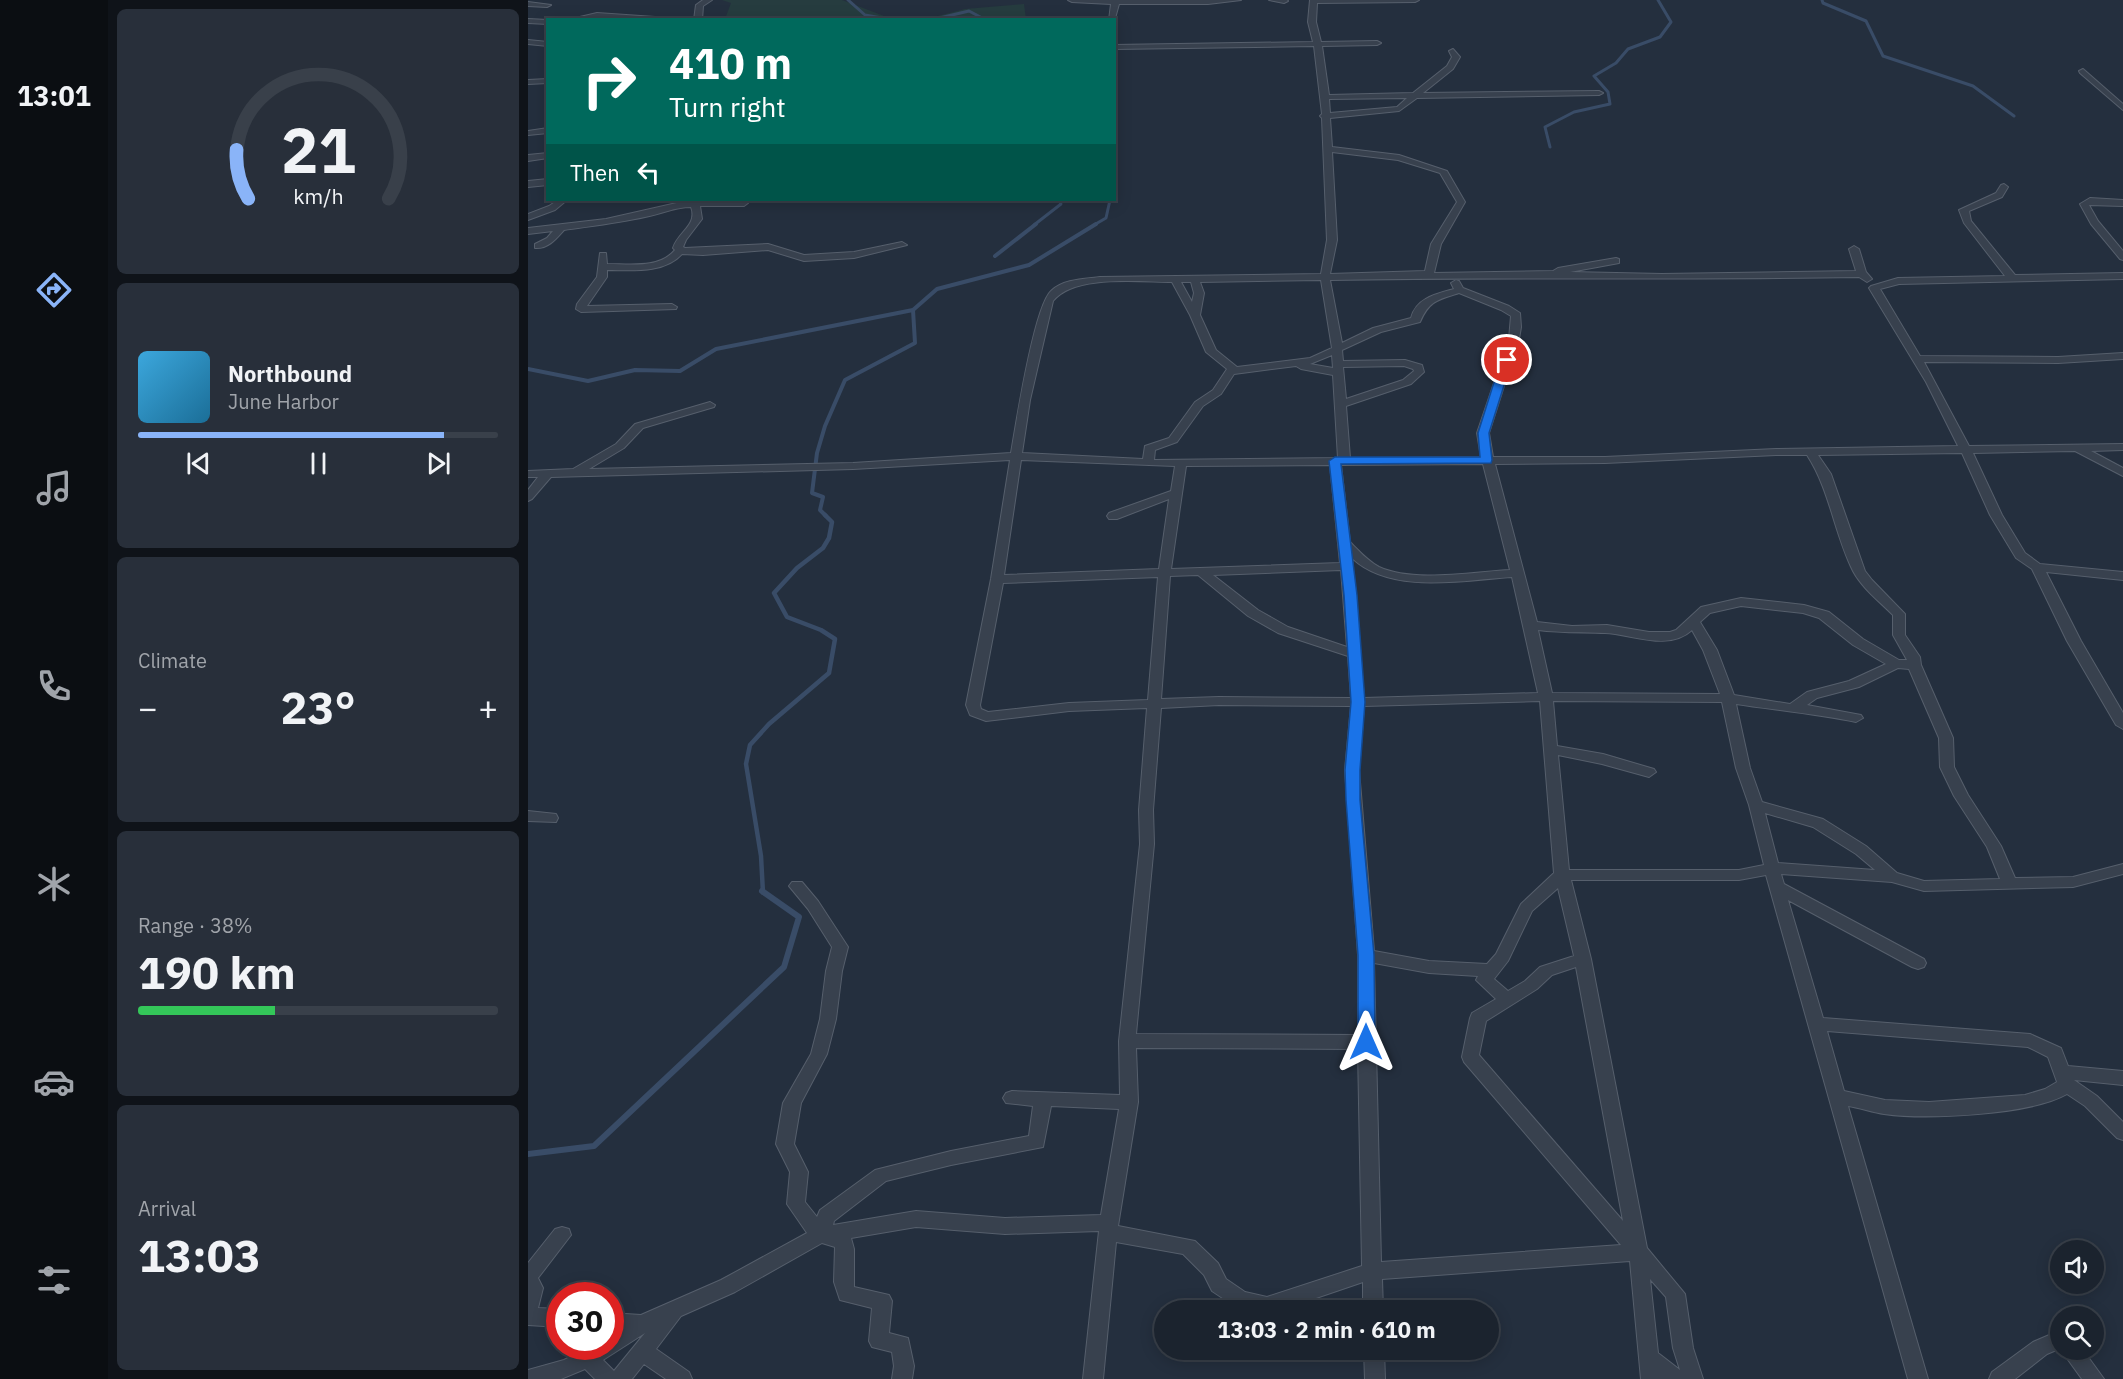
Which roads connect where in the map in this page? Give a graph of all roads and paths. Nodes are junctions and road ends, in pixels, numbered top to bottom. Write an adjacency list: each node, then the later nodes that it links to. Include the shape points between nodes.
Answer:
1 (708, 0): 14 (street, via 700,5)
2 (1072, 0): 9 (street)
3 (1237, 0): 6 (street)
4 (1273, 0): 7 (street)
5 (1415, 0): 8 (street)
6 (1153, 1): 9 (street)
7 (1284, 1)
8 (1314, 1): 19 (street)
9 (1113, 2): 15 (street)
10 (528, 4): 11 (street)
11 (547, 5)
12 (578, 18): 13 (street)
13 (604, 18)
14 (698, 18)
15 (1113, 18)
16 (528, 21): 17 (street)
17 (546, 22)
18 (528, 42): 21 (street)
19 (1316, 43): 20 (street); 22 (street); 29 (street, via 1322,59)
20 (1377, 43)
21 (546, 44)
22 (1116, 47)
23 (1453, 51): 28 (street, via 1456,57 1450,67)
24 (2083, 71): 30 (street)
25 (546, 81): 26 (street)
26 (528, 82)
27 (1599, 93): 28 (street)
28 (1417, 96): 29 (street); 31 (street, via 1394,111)
29 (1325, 97): 31 (street)
30 (2123, 108)
31 (1324, 116): 34 (street)
32 (546, 130): 33 (street)
33 (528, 133)
34 (1326, 149): 57 (street, via 1399,158 1443,171 1461,202 1436,244 1429,273); 60 (street, via 1332,240)
35 (546, 155): 36 (street)
36 (528, 158)
37 (546, 182): 38 (street)
38 (528, 184)
39 (2004, 187): 61 (street, via 1999,195 1964,210 1967,221)
40 (562, 201): 44 (street)
41 (694, 202): 42 (street); 45 (street, via 606,222); 50 (street, via 698,215 694,226 680,240)
42 (744, 203)
43 (2123, 203): 52 (street, via 2084,204)
44 (528, 217)
45 (561, 227): 46 (street); 48 (street, via 550,240)
46 (528, 231)
47 (902, 244): 50 (street, via 854,255 804,258 774,247)
48 (538, 246)
49 (1854, 249): 56 (street)
50 (680, 250): 54 (street, via 660,263)
51 (603, 255): 54 (street)
52 (2123, 257)
53 (1616, 261): 55 (street)
54 (603, 267): 66 (street, via 602,277 582,304 583,310)
55 (1541, 274): 56 (street); 58 (street)
56 (1862, 274): 64 (street)
57 (1424, 276): 58 (street); 60 (street)
58 (1453, 276): 65 (street)
59 (2123, 276): 61 (street)
60 (1325, 277): 63 (street); 68 (street, via 1336,333)
61 (2011, 277): 64 (street, via 1898,281)
62 (1175, 279): 63 (street); 67 (street); 80 (street, via 1083,283 1064,287 1053,295 1048,301 1025,400)
63 (1195, 280): 67 (street, via 1199,293)
64 (1874, 288): 70 (street)
65 (1459, 290): 68 (street, via 1425,302 1416,320 1380,328); 81 (street, via 1516,315 1514,339 1483,433)
66 (672, 307)
67 (1196, 315): 73 (street, via 1211,352)
68 (1335, 348): 71 (street, via 1316,360); 72 (street)
69 (2123, 356): 70 (street, via 2058,360)
70 (1916, 359): 78 (street)
71 (1289, 364): 72 (street); 73 (street)
72 (1337, 368): 75 (street); 75 (street, via 1405,363 1419,372 1407,382)
73 (1234, 370): 84 (street, via 1222,380 1217,392 1199,404 1173,440 1149,448)
74 (710, 405): 85 (street, via 639,426 620,446)
75 (1339, 405): 82 (street)
76 (2123, 447): 77 (street)
77 (2078, 448): 78 (street); 87 (street)
78 (1966, 450): 79 (street); 94 (street, via 2020,555)
79 (1811, 452): 81 (street); 104 (street, via 1825,474 1859,571 1899,614 1899,635)
80 (1017, 456): 84 (street); 85 (street, via 800,468); 99 (street)
81 (1486, 460): 82 (street); 96 (street)
82 (1339, 461): 83 (street); 92 (street)
83 (1181, 462): 84 (street); 89 (street)
84 (1148, 463)
85 (576, 472): 86 (street)
86 (548, 473): 88 (street); 90 (street)
87 (2123, 473)
88 (528, 474)
89 (1176, 493): 91 (street); 97 (street)
90 (528, 497)
91 (1113, 516)
92 (1344, 543): 93 (street); 96 (street, via 1376,570 1407,577)
93 (1346, 566): 95 (street); 102 (street)
94 (2037, 567): 98 (street); 111 (street)
95 (1199, 570): 97 (street); 102 (street, via 1253,613 1283,630)
96 (1517, 573): 101 (street)
97 (1164, 574): 99 (street); 108 (street)
98 (2123, 576)
99 (997, 579): 108 (street, via 973,705 975,712 986,717 1069,707)
100 (1693, 621): 101 (street, via 1681,633 1671,636); 103 (street, via 1714,606 1741,602 1804,609 1824,615 1858,642); 106 (street, via 1710,650)
101 (1531, 625): 105 (street)
102 (1354, 654): 107 (street)
103 (1896, 664): 104 (street); 109 (street, via 1854,684 1812,695)
104 (1914, 665): 121 (street, via 1946,738 1947,767 1994,846)
105 (1546, 697): 106 (street); 107 (street); 112 (street)
106 (1728, 698): 109 (street); 114 (street, via 1743,768)
107 (1358, 702): 108 (street); 124 (street, via 1352,770)
108 (1156, 703): 130 (street, via 1146,810 1147,844)
109 (1793, 709): 110 (street)
110 (1856, 718)
111 (2123, 725)
112 (1550, 749): 113 (street); 119 (street)
113 (1649, 772)
114 (1756, 805): 117 (street); 120 (street, via 1818,823 1861,850)
115 (528, 816): 116 (street)
116 (551, 818)
117 (1774, 868): 119 (street, via 1739,875); 120 (street); 123 (street)
118 (2123, 869): 121 (street, via 2073,882)
119 (1562, 875): 125 (street); 127 (street, via 1526,908)
120 (1892, 877): 121 (street, via 1924,886)
121 (2009, 884)
122 (797, 886): 141 (street, via 840,947 819,1054 792,1103 784,1144 799,1172 795,1204)
123 (1777, 887): 126 (street); 129 (street)
124 (1366, 955): 127 (street, via 1428,969); 131 (street)
125 (1583, 959): 128 (street, via 1546,971); 142 (street)
126 (1918, 963)
127 (1492, 970): 128 (street, via 1484,980)
128 (1508, 1000): 142 (street, via 1478,1018 1470,1057)
129 (1817, 1024): 132 (street, via 2030,1041 2055,1053); 134 (street)
130 (1127, 1041): 131 (street); 137 (street)
131 (1366, 1042): 143 (street)
132 (2065, 1078): 133 (street); 134 (street, via 2050,1095 2025,1102 1929,1109 1885,1107); 138 (street)
133 (2123, 1078)
134 (1837, 1096): 169 (street)
135 (1012, 1098): 136 (street)
136 (1043, 1099): 137 (street); 141 (street, via 1037,1142 881,1175 827,1216)
137 (1129, 1102): 139 (street)
138 (2123, 1133)
139 (1109, 1227): 141 (street, via 1005,1226 916,1219); 143 (street, via 1188,1247 1211,1269 1219,1285 1240,1299 1267,1306); 164 (street)
140 (562, 1235): 144 (street)
141 (820, 1235): 146 (street, via 728,1286); 163 (street, via 844,1242 842,1285 847,1294 882,1301 879,1341 900,1344)
142 (1638, 1252): 143 (street); 154 (street); 168 (street, via 1675,1294 1683,1348)
143 (1372, 1271): 145 (street)
144 (529, 1276): 147 (street, via 533,1288)
145 (1373, 1300)
146 (678, 1307): 150 (street); 153 (street)
147 (528, 1314): 148 (street)
148 (546, 1316)
149 (624, 1323): 150 (street)
150 (642, 1324): 151 (street)
151 (624, 1336)
152 (2050, 1344): 170 (street)
153 (642, 1351): 161 (street); 162 (street)
154 (1649, 1358): 166 (street); 167 (street)
155 (585, 1360): 159 (street)
156 (589, 1360): 160 (street)
157 (1374, 1360): 165 (street)
158 (2079, 1360): 171 (street)
159 (529, 1379)
160 (609, 1379)
161 (620, 1379)
162 (682, 1379)
163 (902, 1379)
164 (1093, 1379)
165 (1375, 1379)
166 (1651, 1379)
167 (1676, 1379)
168 (1693, 1379)
169 (1918, 1379)
170 (1999, 1379)
171 (2094, 1379)

